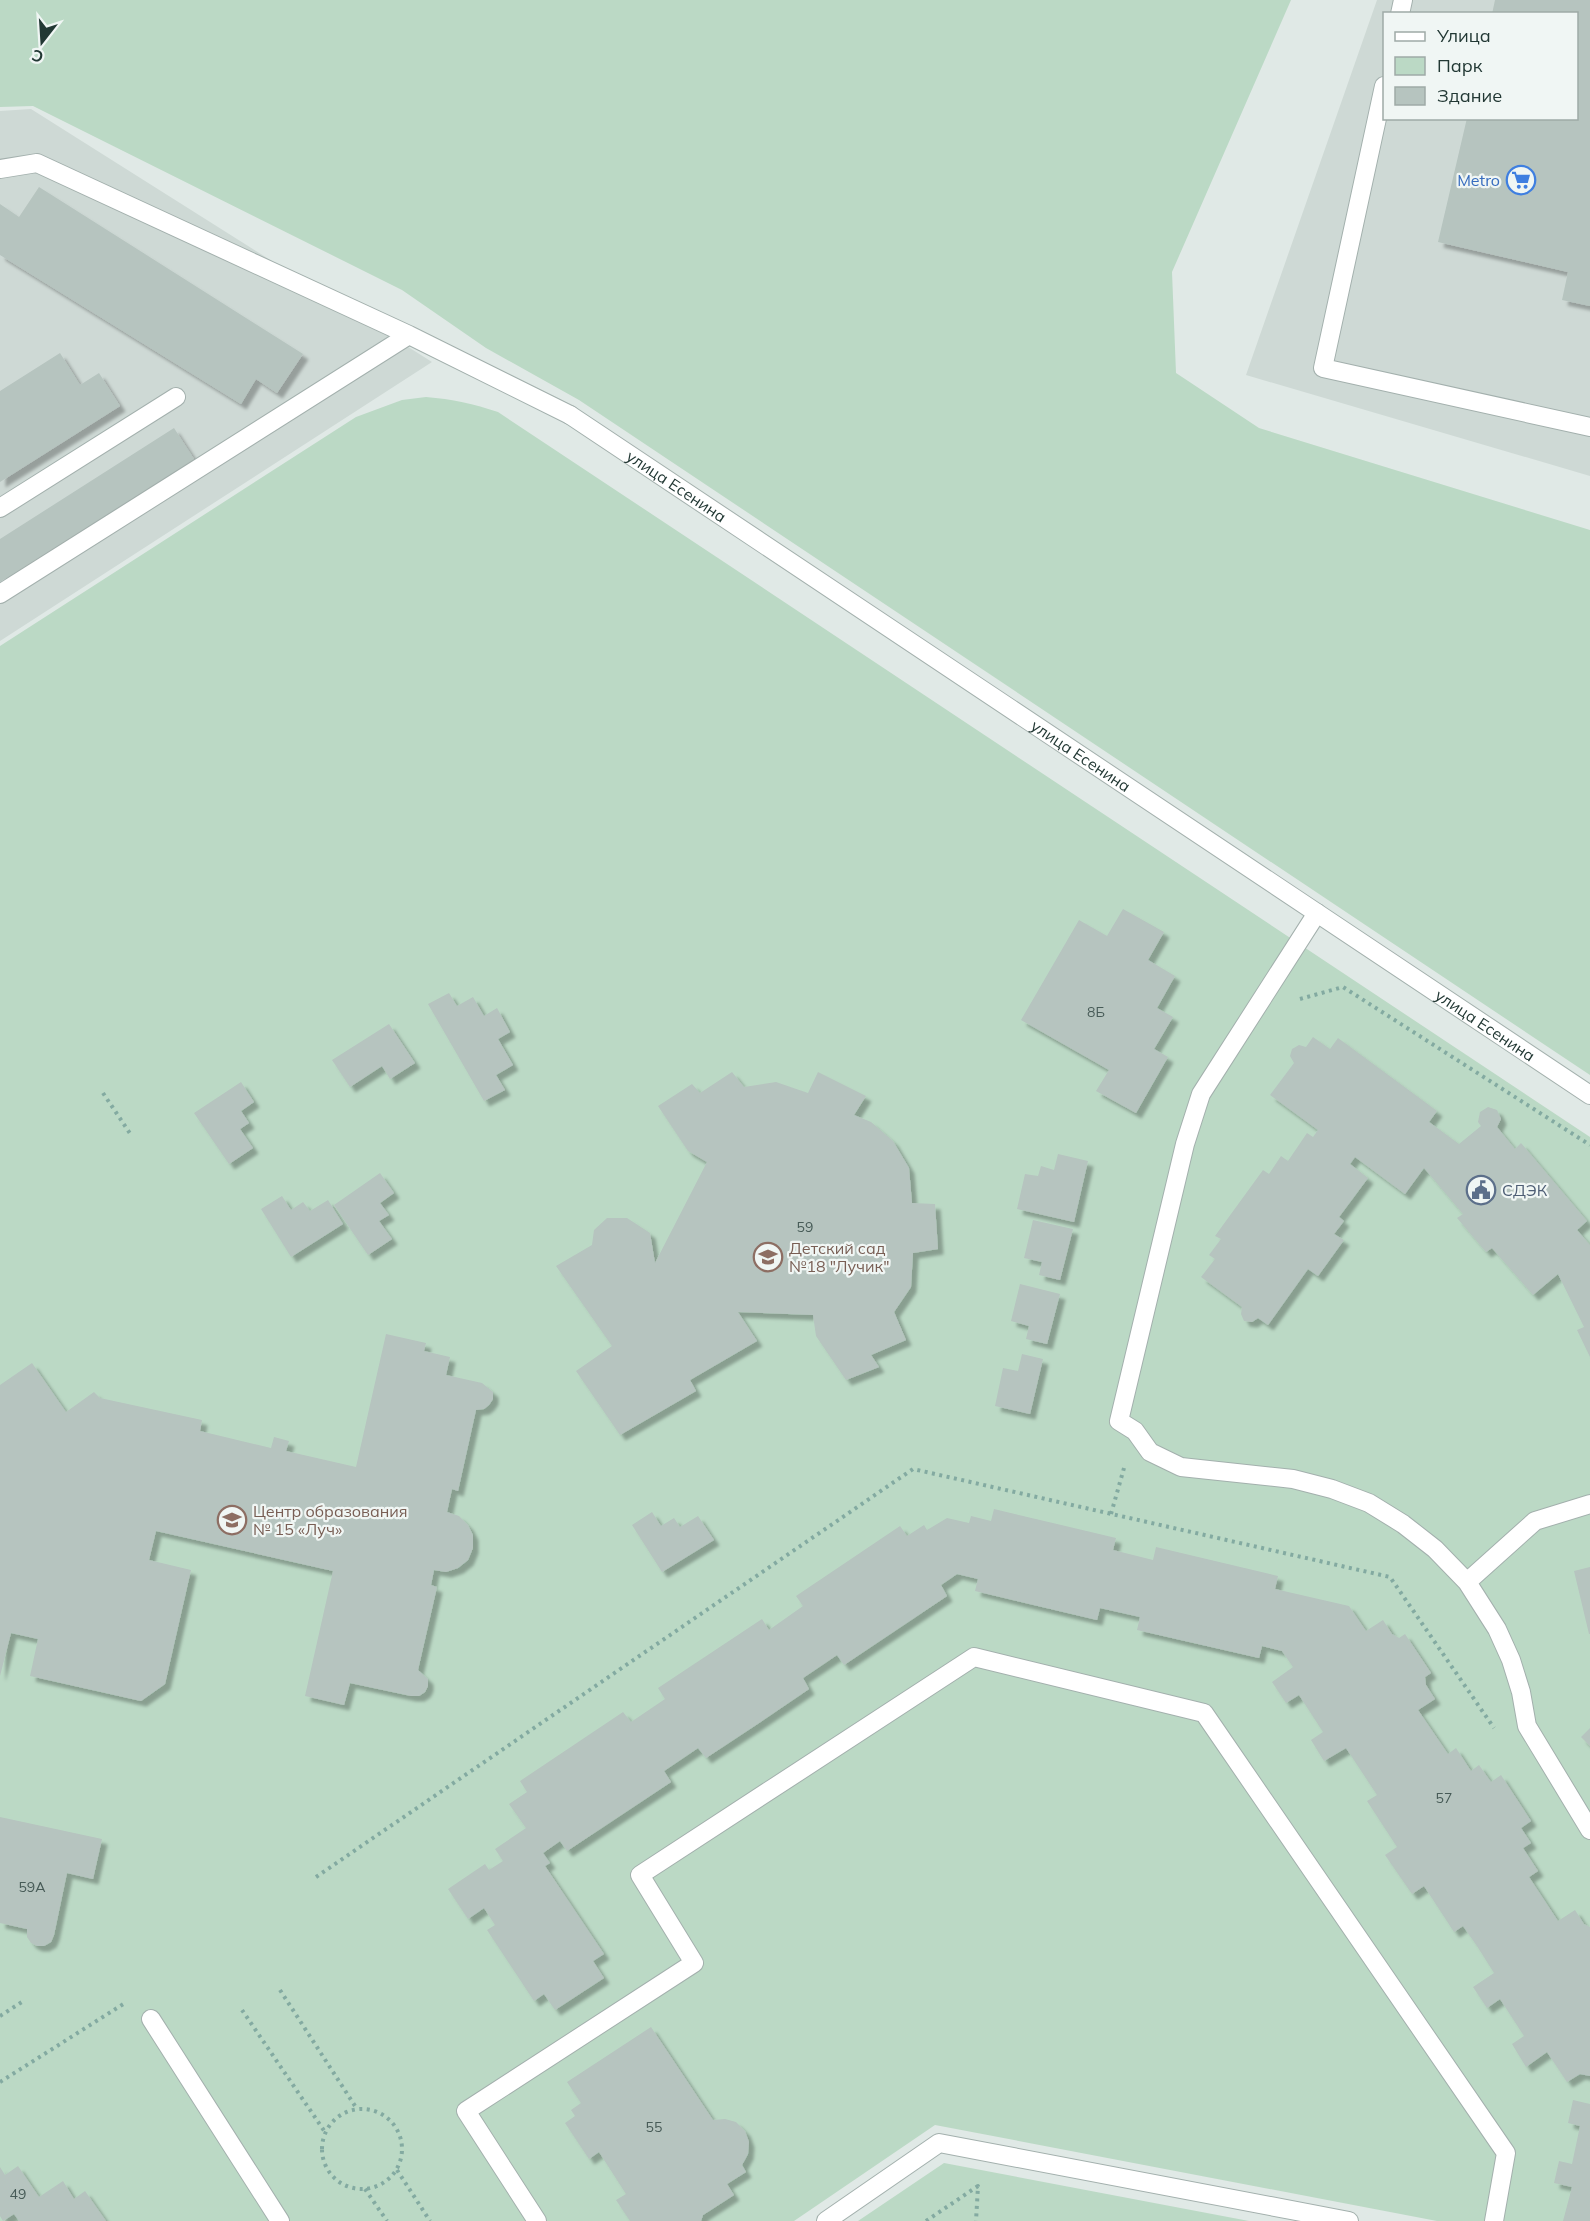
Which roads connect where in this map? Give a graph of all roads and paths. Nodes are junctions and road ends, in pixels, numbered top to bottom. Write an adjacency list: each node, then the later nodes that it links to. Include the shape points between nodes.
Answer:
1 (1383, 91): 5 (street, via 1323,368)
2 (0, 169): 3 (street, улица Есенина, via 38,163)
3 (409, 335): 7 (street); 8 (street, улица Есенина, via 570,415)
4 (176, 397): 6 (street)
5 (1590, 427)
6 (0, 508)
7 (0, 594)
8 (1317, 912): 11 (street, улица Есенина); 14 (street, via 1201,1094 1185,1144 1119,1421)
9 (1290, 1002): 13 (path, via 1342,987)
10 (103, 1093): 12 (path)
11 (1590, 1095)
12 (131, 1135)
13 (1590, 1145)
14 (1135, 1431): 16 (path); 17 (street, via 1150,1452 1181,1467 1293,1479 1369,1503 1435,1549)
15 (1590, 1504): 17 (street, via 1535,1521)
16 (1111, 1514)
17 (1467, 1582): 18 (street, via 1497,1629 1511,1660 1527,1726)
18 (1590, 1830)
19 (280, 1990): 26 (path)
20 (134, 1997): 25 (path)
21 (25, 2000): 23 (path)
22 (242, 2010): 27 (path)
23 (0, 2016)
24 (152, 2019): 30 (street)
25 (0, 2082)
26 (357, 2109): 27 (path, via 338,2116); 28 (path, via 373,2109 389,2119 400,2133 403,2152)
27 (325, 2132): 29 (path, via 322,2148 335,2178 349,2187)
28 (397, 2170): 29 (path, via 384,2183); 32 (path)
29 (365, 2189): 31 (path)
30 (280, 2221)
31 (387, 2221)
32 (430, 2221)
33 (537, 2221): 38 (street, via 466,2111 694,1963 640,1875 974,1657 1204,1713 1506,2153)
34 (825, 2221): 37 (street, via 939,2144)
35 (926, 2221): 36 (path, via 978,2186)
36 (976, 2221)
37 (1349, 2221)
38 (1494, 2221)

